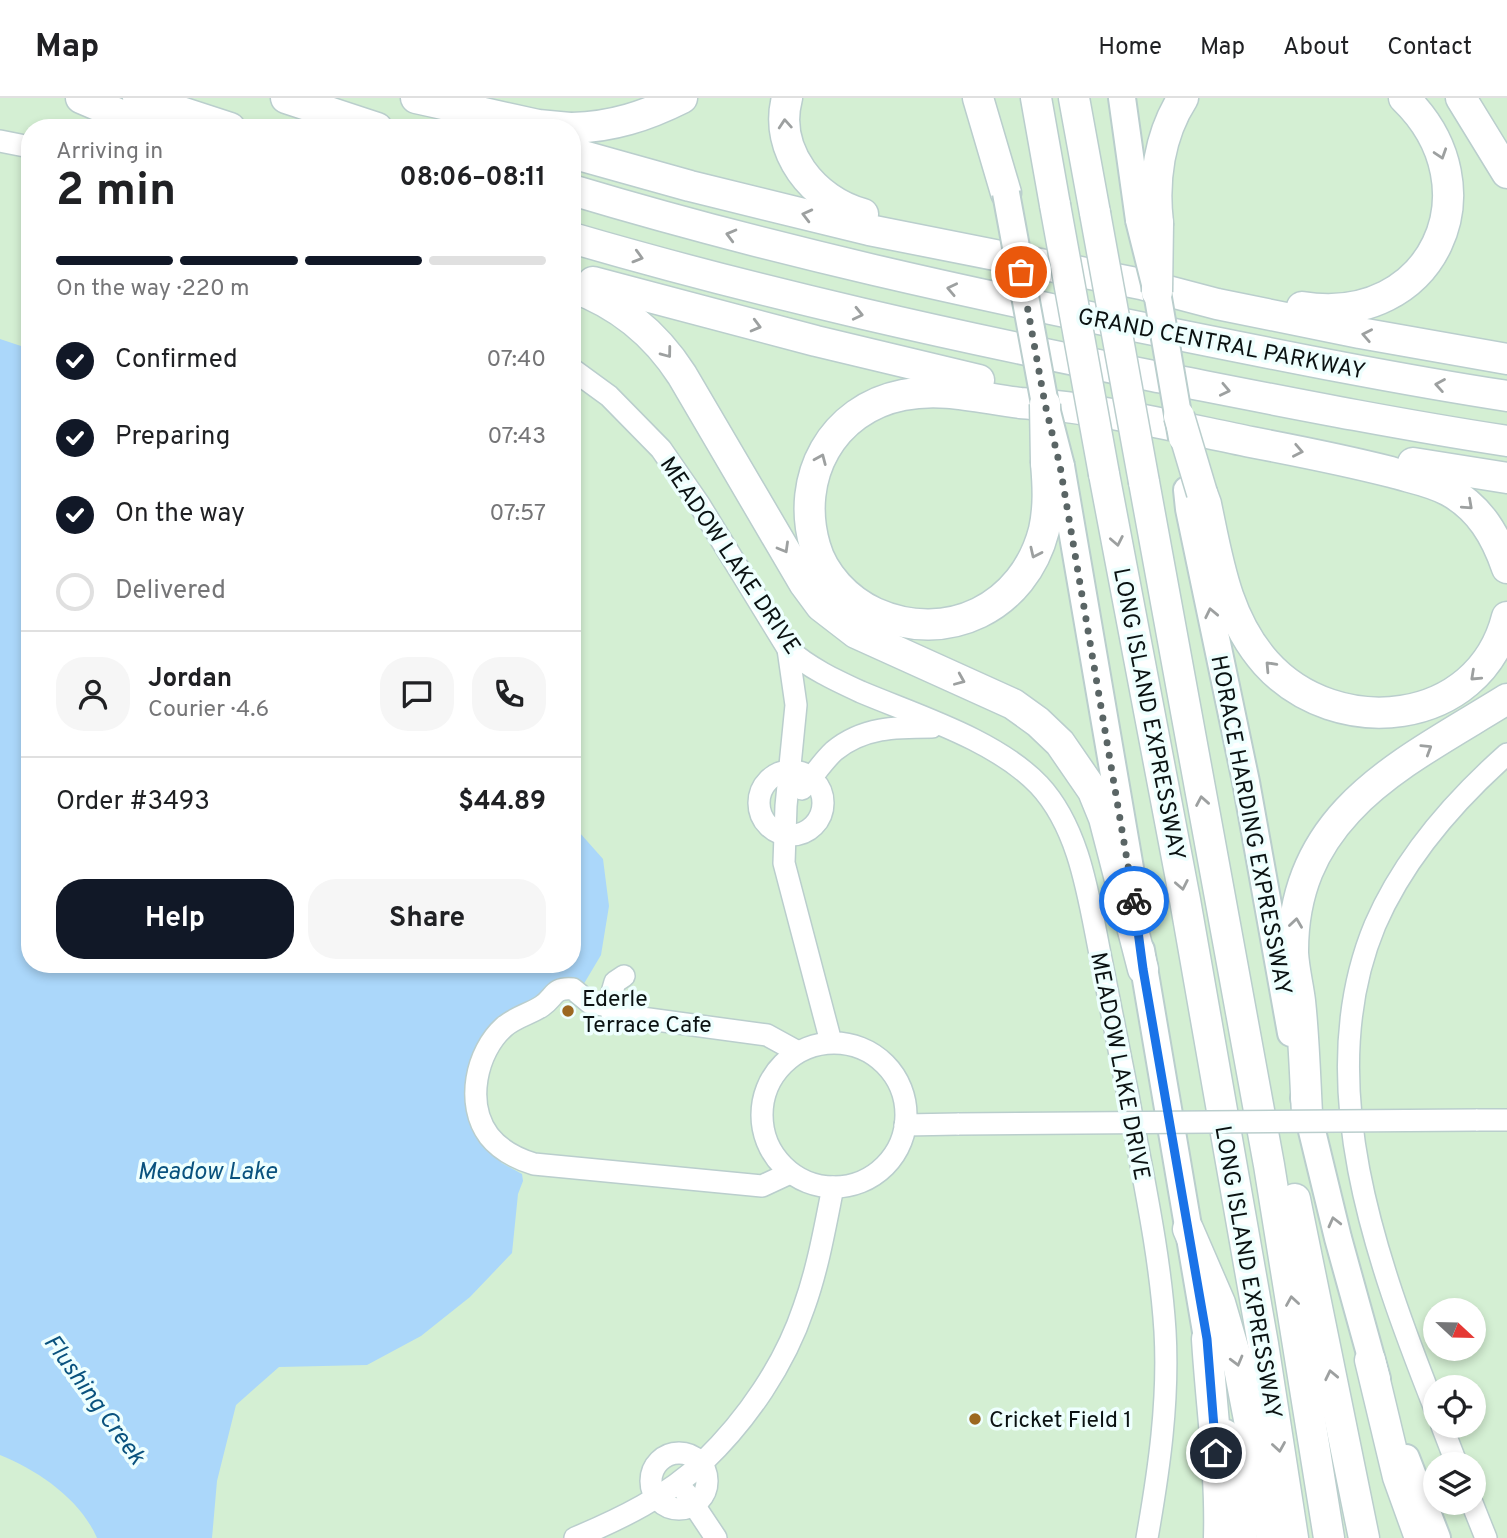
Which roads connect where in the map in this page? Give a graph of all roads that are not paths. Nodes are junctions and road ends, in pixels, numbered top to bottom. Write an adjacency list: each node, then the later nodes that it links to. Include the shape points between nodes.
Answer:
1 (81, 98): 17 (highway)
2 (138, 98): 18 (highway)
3 (286, 98): 19 (highway)
4 (404, 98): 20 (highway)
5 (416, 98): 21 (highway)
6 (682, 98): 16 (highway)
7 (787, 98): 31 (highway, one-way to 7, via 852,211 827,198 805,177 790,151 784,122)
8 (978, 98): 27 (highway)
9 (992, 98): 27 (main road)
10 (1036, 98): 83 (highway, LONG ISLAND EXPRESSWAY, one-way to 83, bridge, via 1185,900)
11 (1074, 98): 56 (highway, LONG ISLAND EXPRESSWAY, one-way to 11, bridge)
12 (1122, 98): 29 (main road)
13 (1183, 98): 29 (highway, via 1168,124)
14 (1404, 98): 33 (highway, one-way to 33, via 1439,146 1448,200 1433,253 1400,289 1363,305 1326,309 1223,290)
15 (1461, 98): 26 (highway)
16 (664, 105): 22 (highway, via 612,124)
17 (130, 119)
18 (202, 119)
19 (350, 119)
20 (464, 119)
21 (511, 119)
22 (581, 127)
23 (0, 141): 24 (street)
24 (21, 145)
25 (581, 156): 31 (highway, one-way to 25, via 869,230)
26 (1507, 173)
27 (1006, 192): 38 (main road, bridge)
28 (581, 193): 37 (highway, GRAND CENTRAL PARKWAY, one-way to 28, via 1274,355 949,288)
29 (1149, 222): 33 (highway, bridge)
30 (581, 241): 41 (highway, GRAND CENTRAL PARKWAY, one-way to 41, via 926,330)
31 (994, 253): 33 (highway)
32 (581, 278): 39 (highway, one-way to 39)
33 (1149, 288): 35 (highway, one-way to 33); 40 (main road, bridge)
34 (581, 290): 57 (highway, one-way to 57, via 632,318 666,351 821,606 871,641 1013,704 1060,743 1093,791 1104,818)
35 (1507, 359)
36 (581, 376): 48 (street, MEADOW LAKE DRIVE, via 609,396 661,449)
37 (1507, 396)
38 (1045, 404): 43 (highway, bridge)
39 (1087, 410): 42 (highway, one-way to 42); 43 (highway, one-way to 39, via 1037,550 1012,589 973,617 942,624 897,621 871,611 837,586 821,563 809,520 819,460 835,434 858,412 904,395 942,391)
40 (1179, 416): 45 (highway, bridge)
41 (1507, 441)
42 (1336, 458): 44 (highway, via 1407,462); 46 (highway, one-way to 46, via 1420,479 1459,497 1484,520)
43 (1053, 464): 57 (main road, via 1131,874)
44 (1507, 478)
45 (1195, 492): 47 (highway, one-way to 45, via 1485,666 1459,690 1431,705 1370,712 1315,698 1281,677 1243,632 1222,579 1206,504); 62 (main road, HORACE HARDING EXPRESSWAY, one-way to 45, via 1189,509)
46 (1507, 568)
47 (1507, 617)
48 (788, 649): 50 (street, MEADOW LAKE DRIVE, via 834,680); 52 (street, via 796,705)
49 (1507, 699): 62 (highway, one-way to 49, via 1293,952 1303,890 1317,852 1341,816 1378,781)
50 (942, 727): 53 (street, via 889,727 858,735 833,752); 79 (street, MEADOW LAKE DRIVE, via 992,748 1040,787 1063,820 1090,906 1147,1199 1165,1331 1166,1390)
51 (1507, 754): 70 (street, via 1450,811 1398,881 1366,950 1351,1019 1351,1108 1363,1189 1390,1291)
52 (790, 771): 53 (street); 54 (street); 55 (street, via 771,777 758,802 766,824)
53 (812, 778): 54 (street); 55 (street, via 822,793 821,815 807,831)
54 (786, 806): 55 (street)
55 (785, 835): 60 (street, via 784,863)
56 (1219, 892): 84 (highway, LONG ISLAND EXPRESSWAY, one-way to 56, via 1284,1247); 85 (highway, one-way to 56, via 1280,1131 1262,1021)
57 (1143, 969): 67 (main road)
58 (624, 976): 65 (street, via 615,982 608,1006 590,1003 573,989 559,990 494,1038 484,1054 475,1090 489,1136 534,1164 762,1186)
59 (612, 1014): 61 (street, via 767,1035)
60 (831, 1042): 61 (street); 64 (street, via 854,1045 888,1067 905,1104)
61 (798, 1052): 65 (street, via 773,1076 761,1117 765,1138)
62 (1307, 1113): 69 (main road, HORACE HARDING EXPRESSWAY, one-way to 62)
63 (1507, 1120): 64 (street, bridge)
64 (905, 1125): 66 (street, via 900,1145 872,1176)
65 (790, 1173): 66 (street)
66 (833, 1187): 72 (street, via 805,1306 786,1350 759,1395)
67 (1188, 1228): 68 (main road); 82 (highway, one-way to 82, via 1220,1303 1239,1368)
68 (1207, 1339): 80 (highway); 81 (main road)
69 (1370, 1360): 86 (highway, via 1398,1477); 87 (main road, HORACE HARDING EXPRESSWAY)
70 (1423, 1378)
71 (662, 1459): 72 (street, via 687,1453); 73 (street); 74 (street, via 652,1476)
72 (702, 1464): 73 (street); 75 (street, via 708,1481)
73 (678, 1482): 74 (street); 75 (street)
74 (657, 1497): 75 (street, via 677,1509); 77 (street)
75 (694, 1505): 78 (street)
76 (1477, 1515): 88 (street)
77 (575, 1538)
78 (716, 1538)
79 (1147, 1538)
80 (1219, 1538)
81 (1244, 1538)
82 (1272, 1538)
83 (1293, 1538)
84 (1329, 1538)
85 (1364, 1538)
86 (1420, 1538)
87 (1437, 1538)
88 (1486, 1538)

